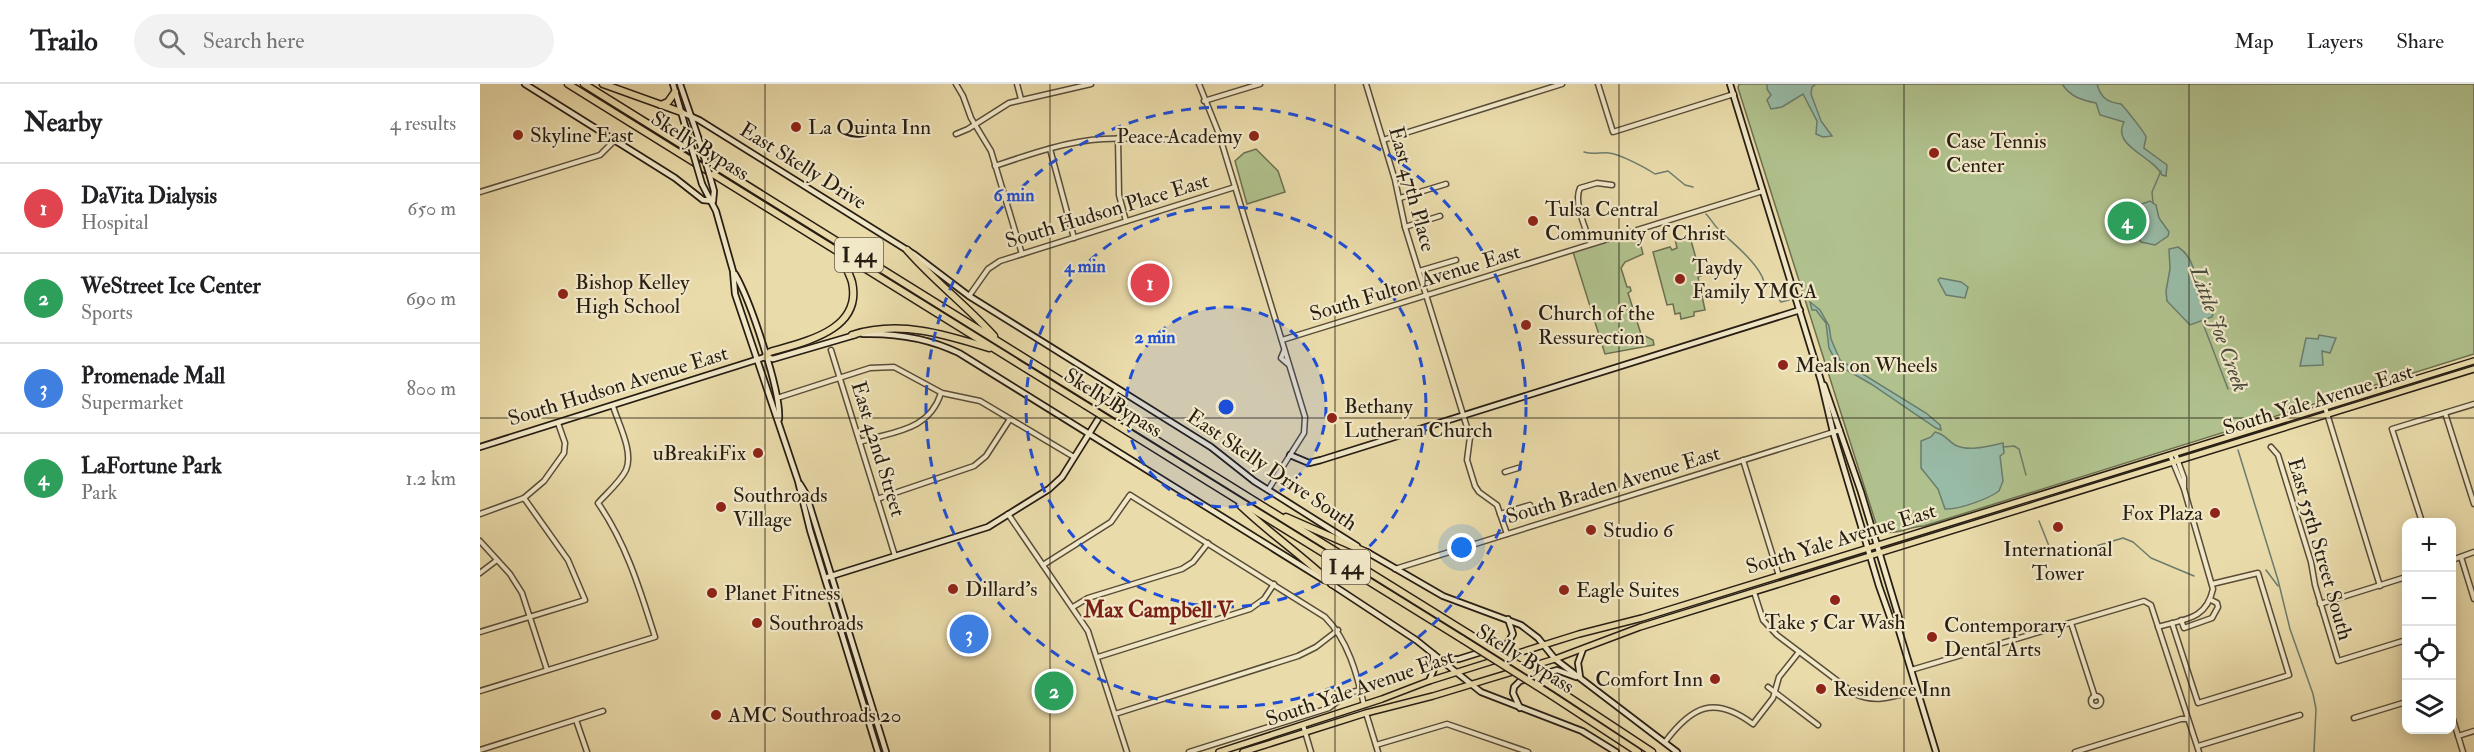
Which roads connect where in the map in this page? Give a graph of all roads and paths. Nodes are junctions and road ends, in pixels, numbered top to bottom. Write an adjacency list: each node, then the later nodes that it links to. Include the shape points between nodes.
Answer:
1 (525, 84): 28 (main road)
2 (568, 84): 45 (highway, Skelly Bypass / I 44)
3 (584, 84): 55 (highway, Skelly Bypass / I 44)
4 (603, 84): 21 (highway)
5 (673, 84): 17 (main road)
6 (680, 84): 23 (main road)
7 (956, 84): 24 (street)
8 (1017, 84): 19 (street)
9 (1091, 84): 16 (street)
10 (1199, 84): 20 (street)
11 (1260, 84): 20 (street)
12 (1366, 84): 29 (street, East 47th Place)
13 (1562, 84): 29 (street)
14 (1598, 84): 18 (street, via 1613,132)
15 (1730, 84): 18 (main road)
16 (1074, 86): 19 (street)
17 (675, 92): 21 (highway); 22 (main road)
18 (1734, 94): 35 (main road)
19 (1021, 99): 24 (street, via 1005,104)
20 (1204, 101): 26 (street)
21 (662, 105): 22 (highway)
22 (681, 112): 23 (main road, East Skelly Drive); 38 (main road, bridge, via 702,184)
23 (692, 118): 38 (main road, bridge, via 714,191); 44 (main road, East Skelly Drive)
24 (975, 124): 25 (street); 31 (street)
25 (956, 134)
26 (1219, 134): 27 (street, via 1197,138); 34 (street)
27 (1118, 138): 30 (street); 40 (street, via 1119,195)
28 (615, 140): 36 (street, via 600,155); 38 (main road, via 703,200)
29 (1383, 140): 37 (street, East 47th Place)
30 (1050, 149): 31 (street); 42 (street)
31 (995, 166): 46 (street)
32 (1446, 184): 37 (street)
33 (1612, 185): 43 (street, via 1597,183 1580,188 1578,193)
34 (1235, 187): 40 (street, South Hudson Place East); 54 (street)
35 (1763, 190): 43 (street, South Fulton Avenue East); 52 (main road)
36 (480, 192)
37 (1400, 198): 41 (street, East 47th Place)
38 (712, 201): 48 (main road)
39 (1440, 216): 41 (street)
40 (1126, 221): 42 (street, South Hudson Place East)
41 (1405, 227): 49 (street, East 47th Place)
42 (1074, 237): 46 (street, South Hudson Place East)
43 (1591, 244): 50 (street, South Fulton Avenue East)
44 (907, 250): 51 (main road, East Skelly Drive South); 55 (highway)
45 (838, 252): 57 (highway, Skelly Bypass / I 44); 58 (highway, via 853,291 845,317 824,335)
46 (1022, 254): 51 (street, South Hudson Place East, via 991,265)
47 (1456, 260): 49 (street)
48 (733, 271): 58 (main road, via 745,291); 59 (main road, via 735,294)
49 (1419, 271): 50 (street, East 47th Place)
50 (1426, 295): 54 (street, South Fulton Avenue East); 72 (street, East 47th Place)
51 (969, 296): 64 (main road, East Skelly Drive South)
52 (1800, 310): 63 (main road); 72 (main road)
53 (852, 335): 57 (highway, via 882,329 922,329); 58 (main road, via 773,359); 78 (main road, via 907,336 944,345)
54 (1282, 340): 83 (street, via 1281,358 1288,364 1306,420 1304,433)
55 (1001, 343): 96 (highway, Skelly Bypass / I 44, bridge)
56 (831, 350): 62 (street, East 42nd Street)
57 (999, 351): 91 (highway, Skelly Bypass / I 44, bridge)
58 (765, 357): 59 (main road, South Hudson Avenue East); 66 (main road)
59 (756, 360): 68 (main road, South Hudson Avenue East); 74 (main road)
60 (2474, 361): 69 (main road, South Yale Avenue East)
61 (2474, 369): 71 (main road, South Yale Avenue East)
62 (840, 378): 65 (street, via 888,366); 66 (street); 79 (street, East 42nd Street)
63 (1821, 381): 76 (main road); 77 (main road)
64 (1117, 389): 78 (main road); 90 (main road, East Skelly Drive South, via 1211,447)
65 (942, 393): 73 (street, via 974,398); 79 (street, via 934,411 923,422)
66 (777, 398): 74 (main road)
67 (2474, 404): 70 (street)
68 (613, 406): 75 (main road, South Hudson Avenue East); 156 (street, via 628,459 622,475 598,503 630,557 655,637)
69 (2325, 407): 71 (street); 82 (main road, South Yale Avenue East)
70 (2445, 413): 94 (street); 100 (street, via 2392,429)
71 (2327, 414): 86 (main road, South Yale Avenue East); 125 (street)
72 (1464, 415): 83 (main road, via 1314,462); 99 (street, East 47th Place, via 1470,436 1467,460 1473,481 1479,492 1494,501)
73 (1010, 418): 84 (street); 93 (street, via 986,456 974,466)
74 (779, 419): 89 (main road)
75 (558, 423): 80 (main road, South Hudson Avenue East); 92 (street, via 565,443 562,458)
76 (1841, 430): 77 (street, South Braden Avenue East); 104 (main road)
77 (1833, 432): 85 (street, South Braden Avenue East); 105 (main road)
78 (1089, 434): 84 (main road); 123 (main road)
79 (860, 442): 93 (street, East 42nd Street)
80 (480, 447)
81 (2271, 447): 130 (street, East 55th Street South, via 2278,455)
82 (2173, 454): 86 (street); 104 (main road, South Yale Avenue East)
83 (1290, 455): 90 (street)
84 (1074, 457): 98 (main road, via 1055,484)
85 (1743, 460): 101 (street, South Braden Avenue East); 118 (street)
86 (2175, 461): 108 (main road, South Yale Avenue East); 124 (street)
87 (1518, 468): 88 (street)
88 (1505, 472)
89 (799, 482): 117 (main road); 119 (main road)
90 (1268, 490): 107 (main road, East Skelly Drive South)
91 (1231, 496): 123 (highway, via 1264,529); 204 (highway, Skelly Bypass / I 44, bridge)
92 (524, 498): 97 (street); 133 (street, via 564,554 585,600)
93 (878, 499): 109 (street, East 42nd Street)
94 (2474, 504)
95 (1530, 505): 99 (street)
96 (1265, 507): 107 (highway); 205 (highway, Skelly Bypass / I 44, bridge)
97 (480, 514)
98 (1008, 514): 109 (main road, via 982,529); 114 (street)
99 (1500, 514): 101 (street, East 47th Place)
100 (2421, 518)
101 (1507, 534): 115 (street, South Braden Avenue East)
102 (480, 541): 113 (street)
103 (1208, 543): 114 (street, via 1130,495 1111,522); 122 (street); 131 (street, via 1182,569 1088,598)
104 (1878, 545): 105 (main road, South Yale Avenue East); 108 (main road)
105 (1868, 548): 110 (main road); 118 (main road, South Yale Avenue East)
106 (2474, 552): 111 (street)
107 (1368, 553): 115 (main road, East Skelly Drive South)
108 (1880, 553): 110 (main road, South Yale Avenue East); 140 (main road, via 1899,618)
109 (895, 556): 117 (main road)
110 (1870, 556): 121 (main road, South Yale Avenue East); 140 (main road, via 1891,620)
111 (2461, 557): 112 (street); 127 (street)
112 (2456, 558)
113 (497, 560): 116 (street); 133 (street, via 517,584)
114 (1043, 565): 131 (street)
115 (1394, 569): 134 (main road, East Skelly Drive South, via 1454,601)
116 (480, 573)
117 (831, 576): 119 (main road); 147 (main road)
118 (1779, 576): 121 (main road); 128 (main road, South Yale Avenue East)
119 (825, 578): 148 (main road)
120 (2402, 578): 125 (street)
121 (1781, 583): 126 (main road, South Yale Avenue East)
122 (1274, 584): 143 (street, via 1325,616); 153 (street, via 1264,599 1250,609)
123 (1332, 584): 152 (main road)
124 (2212, 584): 129 (street); 139 (street, via 2258,573 2289,675 2198,703)
125 (2380, 585): 130 (street)
126 (1754, 592): 132 (main road, South Yale Avenue East); 151 (street, via 1767,625)
127 (2474, 599)
128 (1700, 600): 132 (main road); 135 (main road, South Yale Avenue East)
129 (2210, 600): 136 (street, via 2198,615); 136 (street, via 2218,607 2212,618 2184,628)
130 (2320, 604): 146 (street, East 55th Street South, via 2338,662)
131 (1073, 607): 153 (street)
132 (1702, 608): 141 (main road, South Yale Avenue East)
133 (531, 617): 144 (street); 156 (street)
134 (1508, 619): 149 (main road, East Skelly Drive South); 155 (main road, via 1513,634 1507,644 1459,659)
135 (1638, 620): 137 (main road, South Yale Avenue East); 141 (main road)
136 (2181, 620): 139 (street)
137 (1625, 623): 145 (main road); 149 (main road, South Yale Avenue East)
138 (2071, 623): 142 (street, via 2144,601 2148,602); 157 (street); 167 (street)
139 (2172, 623): 142 (street)
140 (1897, 624): 157 (main road)
141 (1640, 627): 145 (main road, South Yale Avenue East)
142 (2158, 627): 176 (street)
143 (1338, 630): 163 (street); 173 (street, via 1298,656)
144 (480, 632)
145 (1628, 632): 150 (main road, South Yale Avenue East)
146 (2402, 641)
147 (852, 643): 148 (main road); 180 (main road)
148 (845, 645): 184 (main road)
149 (1544, 645): 154 (main road, East Skelly Drive South); 158 (main road, South Yale Avenue East)
150 (1582, 650): 154 (main road, South Yale Avenue East); 159 (main road, via 1578,663)
151 (1799, 652): 164 (street, via 1864,698 1885,699); 166 (street, via 1779,677)
152 (1433, 654): 155 (main road); 160 (main road, via 1434,669)
153 (1098, 657): 173 (street)
154 (1555, 659): 159 (main road, East Skelly Drive South); 161 (main road, South Yale Avenue East)
155 (1439, 660): 158 (main road)
156 (547, 670): 165 (street)
157 (1911, 670): 164 (main road)
158 (1455, 673): 160 (main road, South Yale Avenue East); 161 (main road)
159 (1582, 679): 170 (main road, via 1557,670 1520,681 1513,693); 188 (main road, East Skelly Drive South)
160 (1429, 681): 169 (main road, South Yale Avenue East)
161 (1470, 685): 170 (main road); 172 (main road, South Yale Avenue East)
162 (1768, 687): 166 (street)
163 (1360, 690): 169 (street); 197 (street, South Yale Avenue East, via 1348,693 1329,708)
164 (1917, 690): 207 (main road)
165 (480, 691)
166 (1775, 692): 179 (street); 188 (street, via 1753,724 1731,709 1703,709 1680,722)
167 (2095, 697)
168 (2402, 703): 175 (street)
169 (1364, 705): 172 (main road); 178 (main road, South Yale Avenue East)
170 (1520, 708): 203 (main road, via 1582,731)
171 (603, 711): 177 (street)
172 (1366, 713): 183 (main road, South Yale Avenue East); 189 (street)
173 (1115, 714): 196 (street)
174 (2300, 715): 190 (street)
175 (2354, 718)
176 (2187, 719): 190 (street); 208 (street)
177 (576, 720): 192 (street); 193 (street)
178 (1303, 725): 183 (street); 187 (main road, South Yale Avenue East)
179 (1818, 725)
180 (879, 729): 184 (main road); 185 (main road)
181 (2456, 730): 186 (street)
182 (2474, 731): 186 (street)
183 (1305, 732): 191 (main road, South Yale Avenue East); 200 (street)
184 (873, 734): 185 (main road); 194 (main road)
185 (881, 735): 195 (main road)
186 (2458, 735): 210 (street)
187 (1252, 742): 191 (main road); 198 (main road, South Yale Avenue East)
188 (1665, 742): 206 (main road, East Skelly Drive South)
189 (1376, 745): 201 (street); 202 (street, via 1447,724)
190 (2198, 746): 209 (street)
191 (1254, 749): 199 (main road, South Yale Avenue East)
192 (480, 750)
193 (586, 752)
194 (878, 752)
195 (886, 752)
196 (1127, 752)
197 (1189, 752)
198 (1219, 752)
199 (1243, 752)
200 (1311, 752)
201 (1378, 752)
202 (1528, 752)
203 (1616, 752)
204 (1638, 752)
205 (1652, 752)
206 (1677, 752)
207 (1936, 752)
208 (2075, 752)
209 (2199, 752)
210 (2463, 752)

